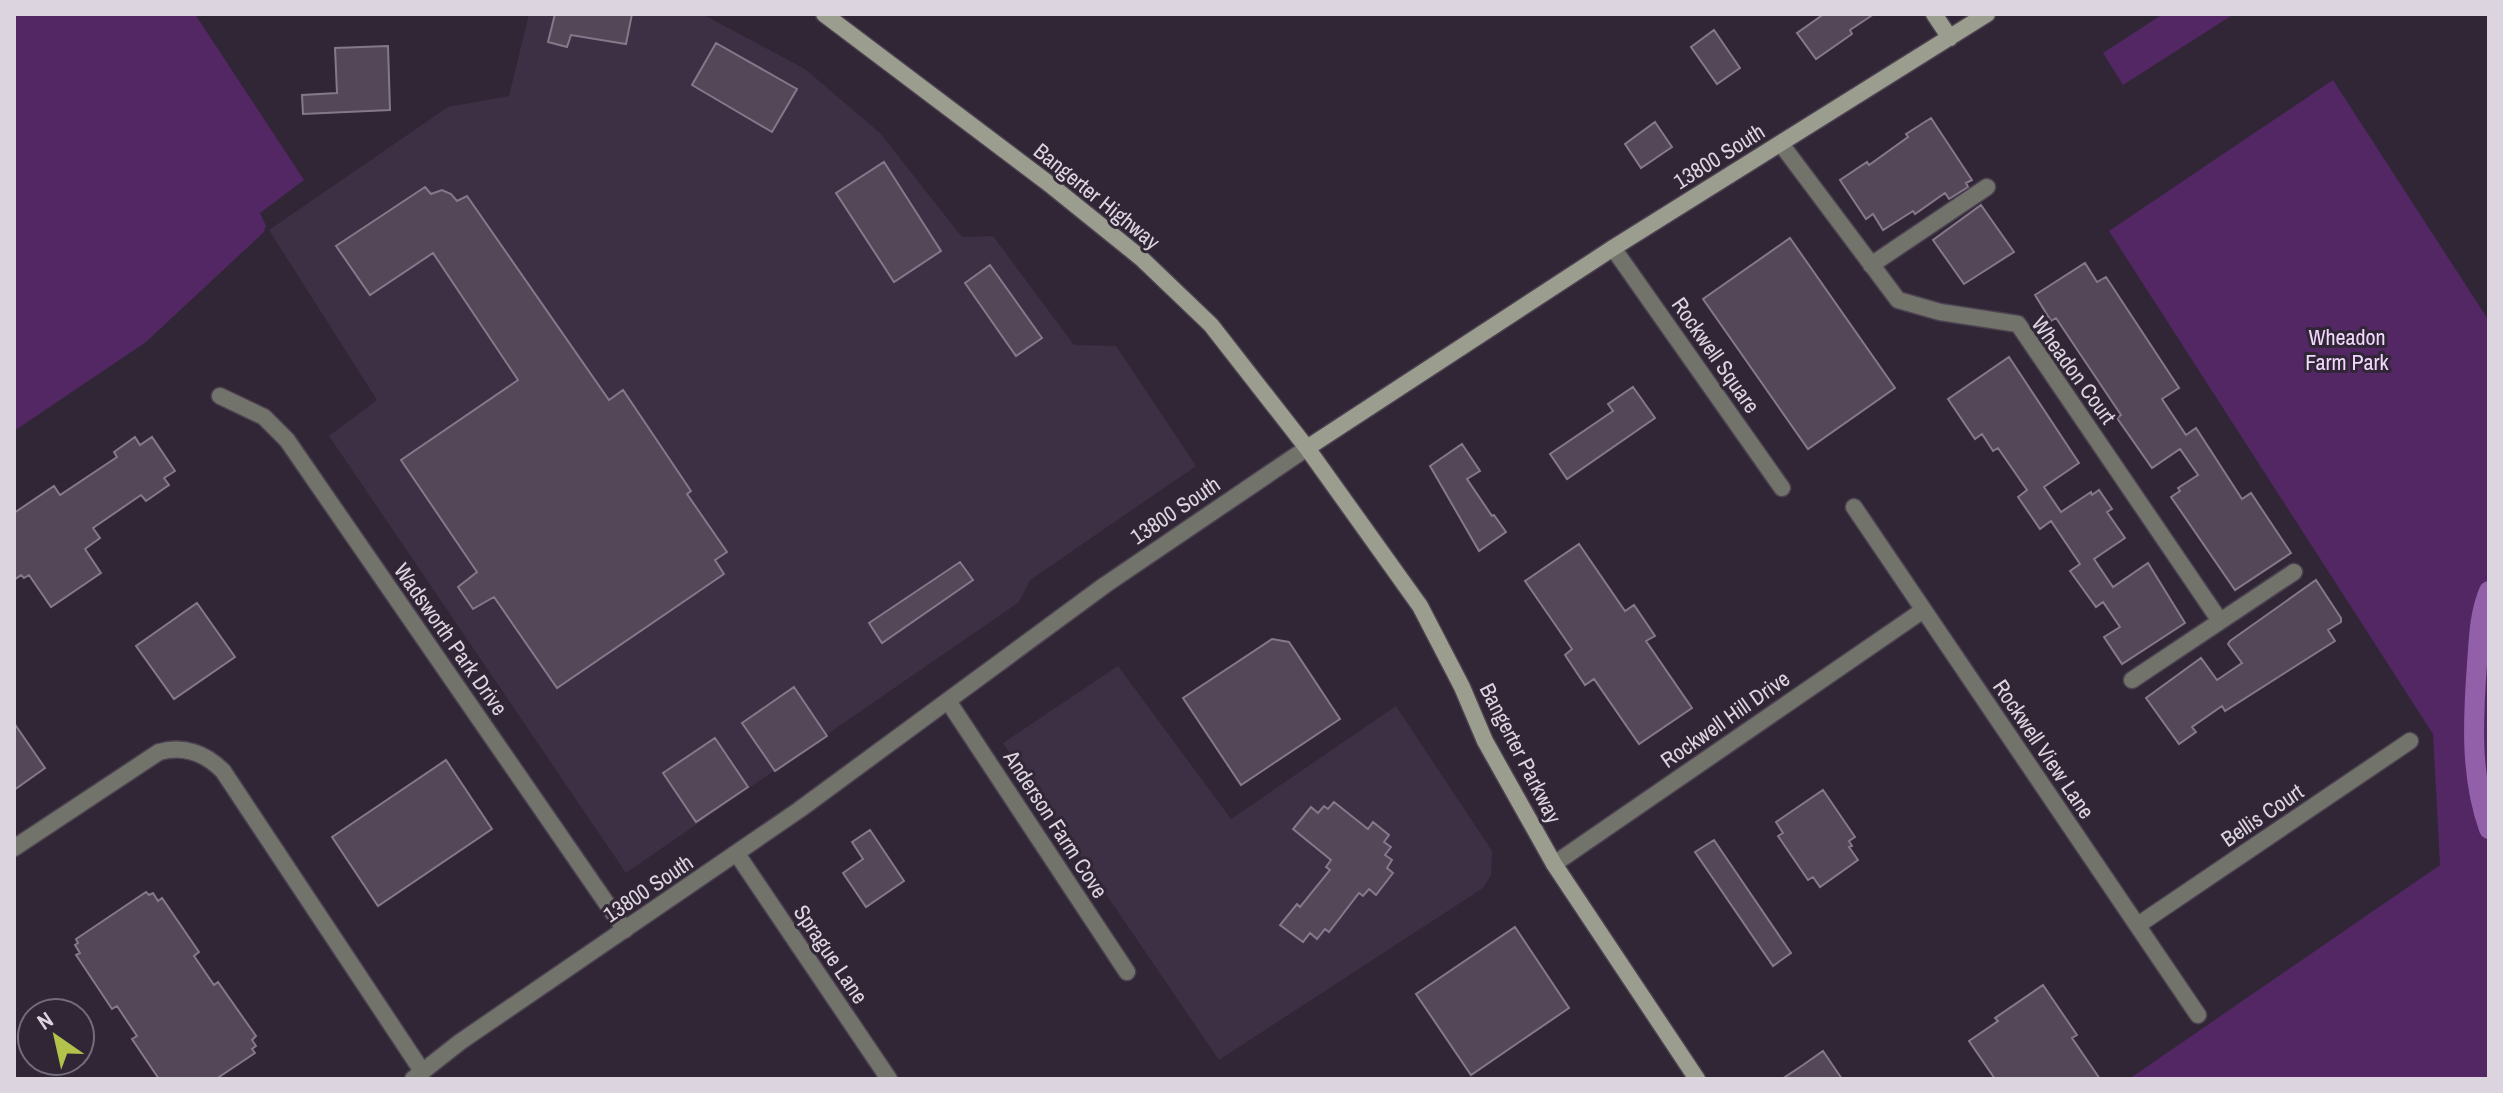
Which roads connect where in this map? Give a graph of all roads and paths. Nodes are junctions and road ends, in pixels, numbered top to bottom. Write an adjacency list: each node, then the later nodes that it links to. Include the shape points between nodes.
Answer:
1 (824, 14): 10 (main road, Bangerter Highway, via 1141,258 1211,325)
2 (1934, 14): 4 (main road)
3 (1987, 14): 4 (main road, 13800 South)
4 (1950, 38): 5 (main road, 13800 South)
5 (1781, 144): 7 (main road, 13800 South); 8 (street, Wheadon Court)
6 (1987, 187): 8 (street)
7 (1613, 248): 10 (main road, 13800 South); 11 (street, Rockwell Square)
8 (1871, 265): 15 (street, Wheadon Court, via 1898,300 2018,324)
9 (220, 396): 23 (street, Wadsworth Park Drive, via 264,417 287,440)
10 (1307, 448): 17 (street, 13800 South, via 1105,585); 21 (main road, Bangerter Parkway, via 1420,606 1485,741)
11 (1782, 488)
12 (1854, 507): 14 (street, Rockwell View Lane)
13 (2294, 572): 15 (street)
14 (1922, 611): 21 (street, Rockwell Hill Drive); 22 (street, Rockwell View Lane)
15 (2220, 621): 16 (street)
16 (2132, 680)
17 (948, 701): 20 (street, 13800 South); 24 (street, Anderson Farm Cove)
18 (2410, 741): 22 (street, Bellis Court)
19 (14, 848): 26 (street, via 149,756 170,748 201,755 223,771)
20 (737, 854): 23 (street, 13800 South); 27 (street, Sprague Lane)
21 (1554, 864): 28 (main road, Bangerter Parkway)
22 (2138, 925): 25 (street, Rockwell View Lane)
23 (625, 930): 26 (street, 13800 South)
24 (1127, 972)
25 (2198, 1015)
26 (417, 1075)
27 (889, 1079)
28 (1697, 1079)

